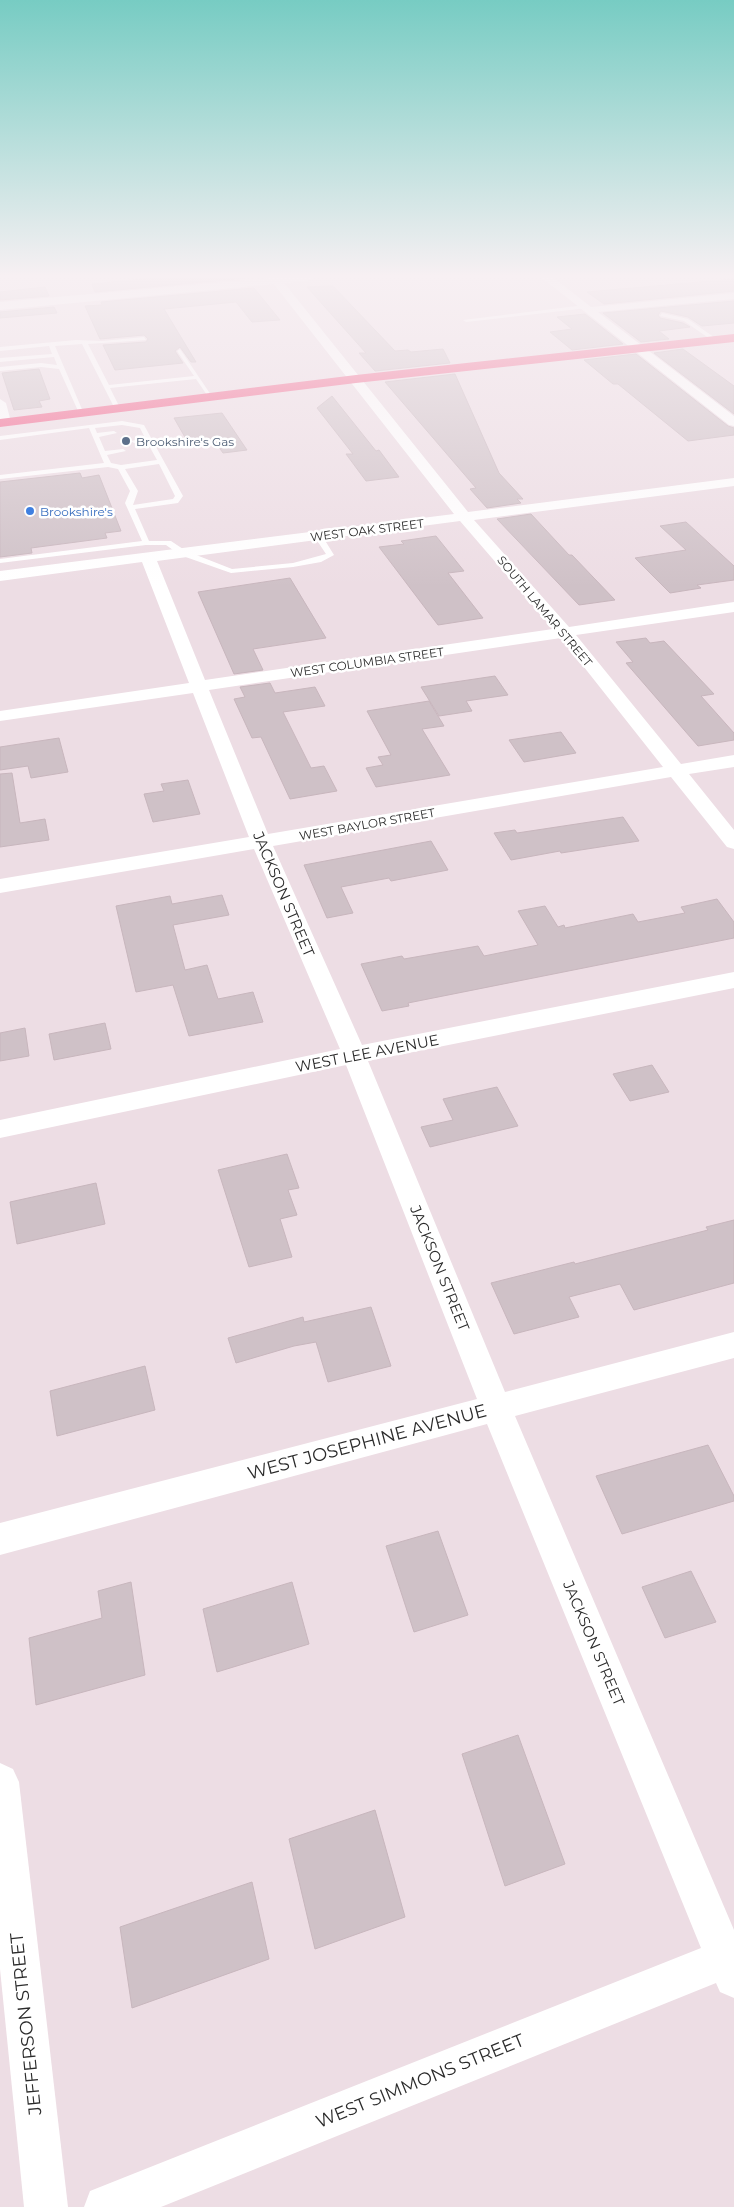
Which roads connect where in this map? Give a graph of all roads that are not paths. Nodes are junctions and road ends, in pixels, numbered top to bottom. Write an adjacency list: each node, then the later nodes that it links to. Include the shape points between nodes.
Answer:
1 (67, 381): 12 (lane)
2 (104, 381): 8 (lane)
3 (161, 381): 8 (lane)
4 (200, 381): 9 (lane)
5 (340, 381): 9 (main road)
6 (358, 381): 35 (street, SOUTH LAMAR STREET)
7 (681, 381): 15 (street)
8 (107, 387): 11 (lane)
9 (211, 397): 11 (main road)
10 (0, 403): 14 (street)
11 (117, 408): 12 (main road)
12 (82, 413): 13 (main road)
13 (57, 416): 14 (main road); 17 (lane)
14 (3, 422)
15 (734, 422)
16 (91, 426): 17 (lane); 18 (lane, via 134,424); 21 (lane)
17 (64, 430): 22 (lane)
18 (144, 430): 19 (lane); 23 (lane)
19 (129, 432)
20 (114, 433): 21 (lane)
21 (95, 436): 26 (lane)
22 (0, 438)
23 (149, 440): 24 (lane); 29 (lane, via 149,448)
24 (134, 441)
25 (109, 444): 26 (lane)
26 (99, 445): 28 (lane)
27 (122, 451): 28 (lane)
28 (103, 453): 30 (lane)
29 (161, 462): 31 (lane); 34 (lane, via 178,496 175,501)
30 (108, 465): 31 (lane); 32 (lane)
31 (121, 467): 34 (lane, via 134,491 129,503)
32 (0, 477)
33 (734, 482): 35 (street, WEST OAK STREET)
34 (132, 507): 37 (lane)
35 (465, 518): 36 (street, WEST OAK STREET); 42 (street, SOUTH LAMAR STREET)
36 (318, 536): 38 (street, WEST OAK STREET); 38 (lane, via 330,555 293,565 231,571)
37 (147, 550): 38 (street, WEST OAK STREET); 39 (lane); 40 (street, WEST OAK STREET); 43 (street, JACKSON STREET)
38 (184, 553)
39 (0, 561)
40 (0, 576)
41 (734, 607): 42 (street, WEST COLUMBIA STREET)
42 (565, 632): 43 (street, WEST COLUMBIA STREET); 46 (street, SOUTH LAMAR STREET)
43 (198, 687): 44 (street, WEST COLUMBIA STREET); 47 (street, JACKSON STREET)
44 (0, 716)
45 (734, 761): 46 (street, WEST BAYLOR STREET)
46 (677, 770): 47 (street, WEST BAYLOR STREET); 48 (street, SOUTH LAMAR STREET)
47 (261, 842): 49 (street, WEST BAYLOR STREET); 51 (street, JACKSON STREET)
48 (734, 843)
49 (0, 886)
50 (734, 980): 51 (street, WEST LEE AVENUE)
51 (354, 1055): 52 (street, WEST LEE AVENUE); 54 (street, JACKSON STREET)
52 (0, 1129)
53 (734, 1345): 54 (street, WEST JOSEPHINE AVENUE)
54 (496, 1408): 55 (street, WEST JOSEPHINE AVENUE); 57 (street, JACKSON STREET)
55 (0, 1539)
56 (0, 1782): 58 (street, JEFFERSON STREET)
57 (731, 1964): 59 (street, WEST SIMMONS STREET)
58 (46, 2207)
59 (106, 2207)

